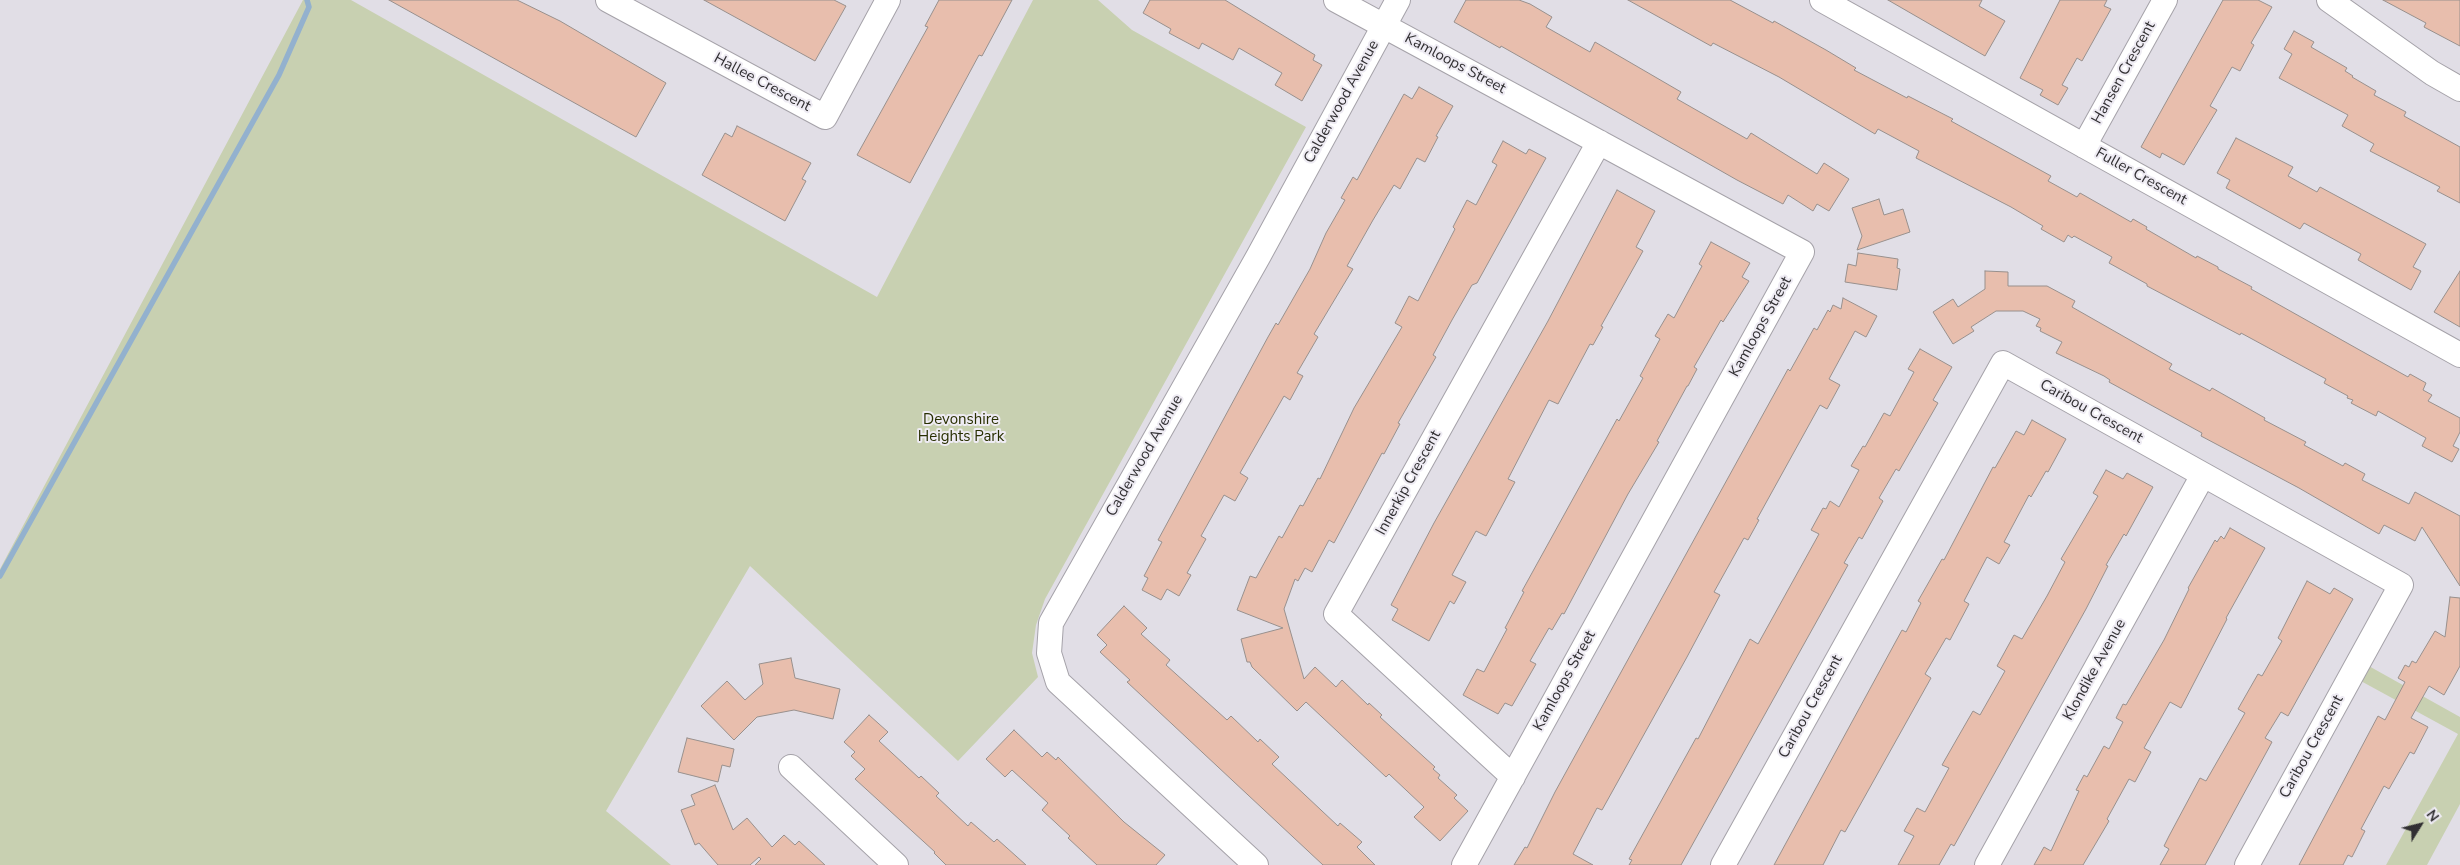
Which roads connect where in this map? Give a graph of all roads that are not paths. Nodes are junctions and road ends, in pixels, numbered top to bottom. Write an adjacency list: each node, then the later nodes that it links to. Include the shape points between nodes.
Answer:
1 (608, 0): 2 (street, Hallee Crescent, via 825,117)
2 (888, 0)
3 (1336, 0): 8 (street, Kamloops Street)
4 (1398, 0): 8 (street, Calderwood Avenue)
5 (1822, 0): 11 (street, Fuller Crescent)
6 (2165, 0): 11 (street, Hansen Crescent)
7 (2329, 0): 9 (street, via 2432,73)
8 (1384, 26): 10 (street, Kamloops Street); 17 (street, Calderwood Avenue, via 1258,257 1050,623 1049,652 1058,682)
9 (2460, 89)
10 (1599, 142): 15 (street, Innerkip Crescent, via 1336,614); 15 (street, Kamloops Street, via 1802,252)
11 (2084, 146): 12 (street, Fuller Crescent)
12 (2460, 355)
13 (2203, 475): 19 (street, Caribou Crescent, via 2003,363); 20 (street, Klondike Avenue); 21 (street, Caribou Crescent, via 2401,585)
14 (790, 767): 16 (street)
15 (1513, 776): 18 (street, Kamloops Street)
16 (896, 865)
17 (1256, 865)
18 (1464, 865)
19 (1724, 865)
20 (1987, 865)
21 (2247, 865)

